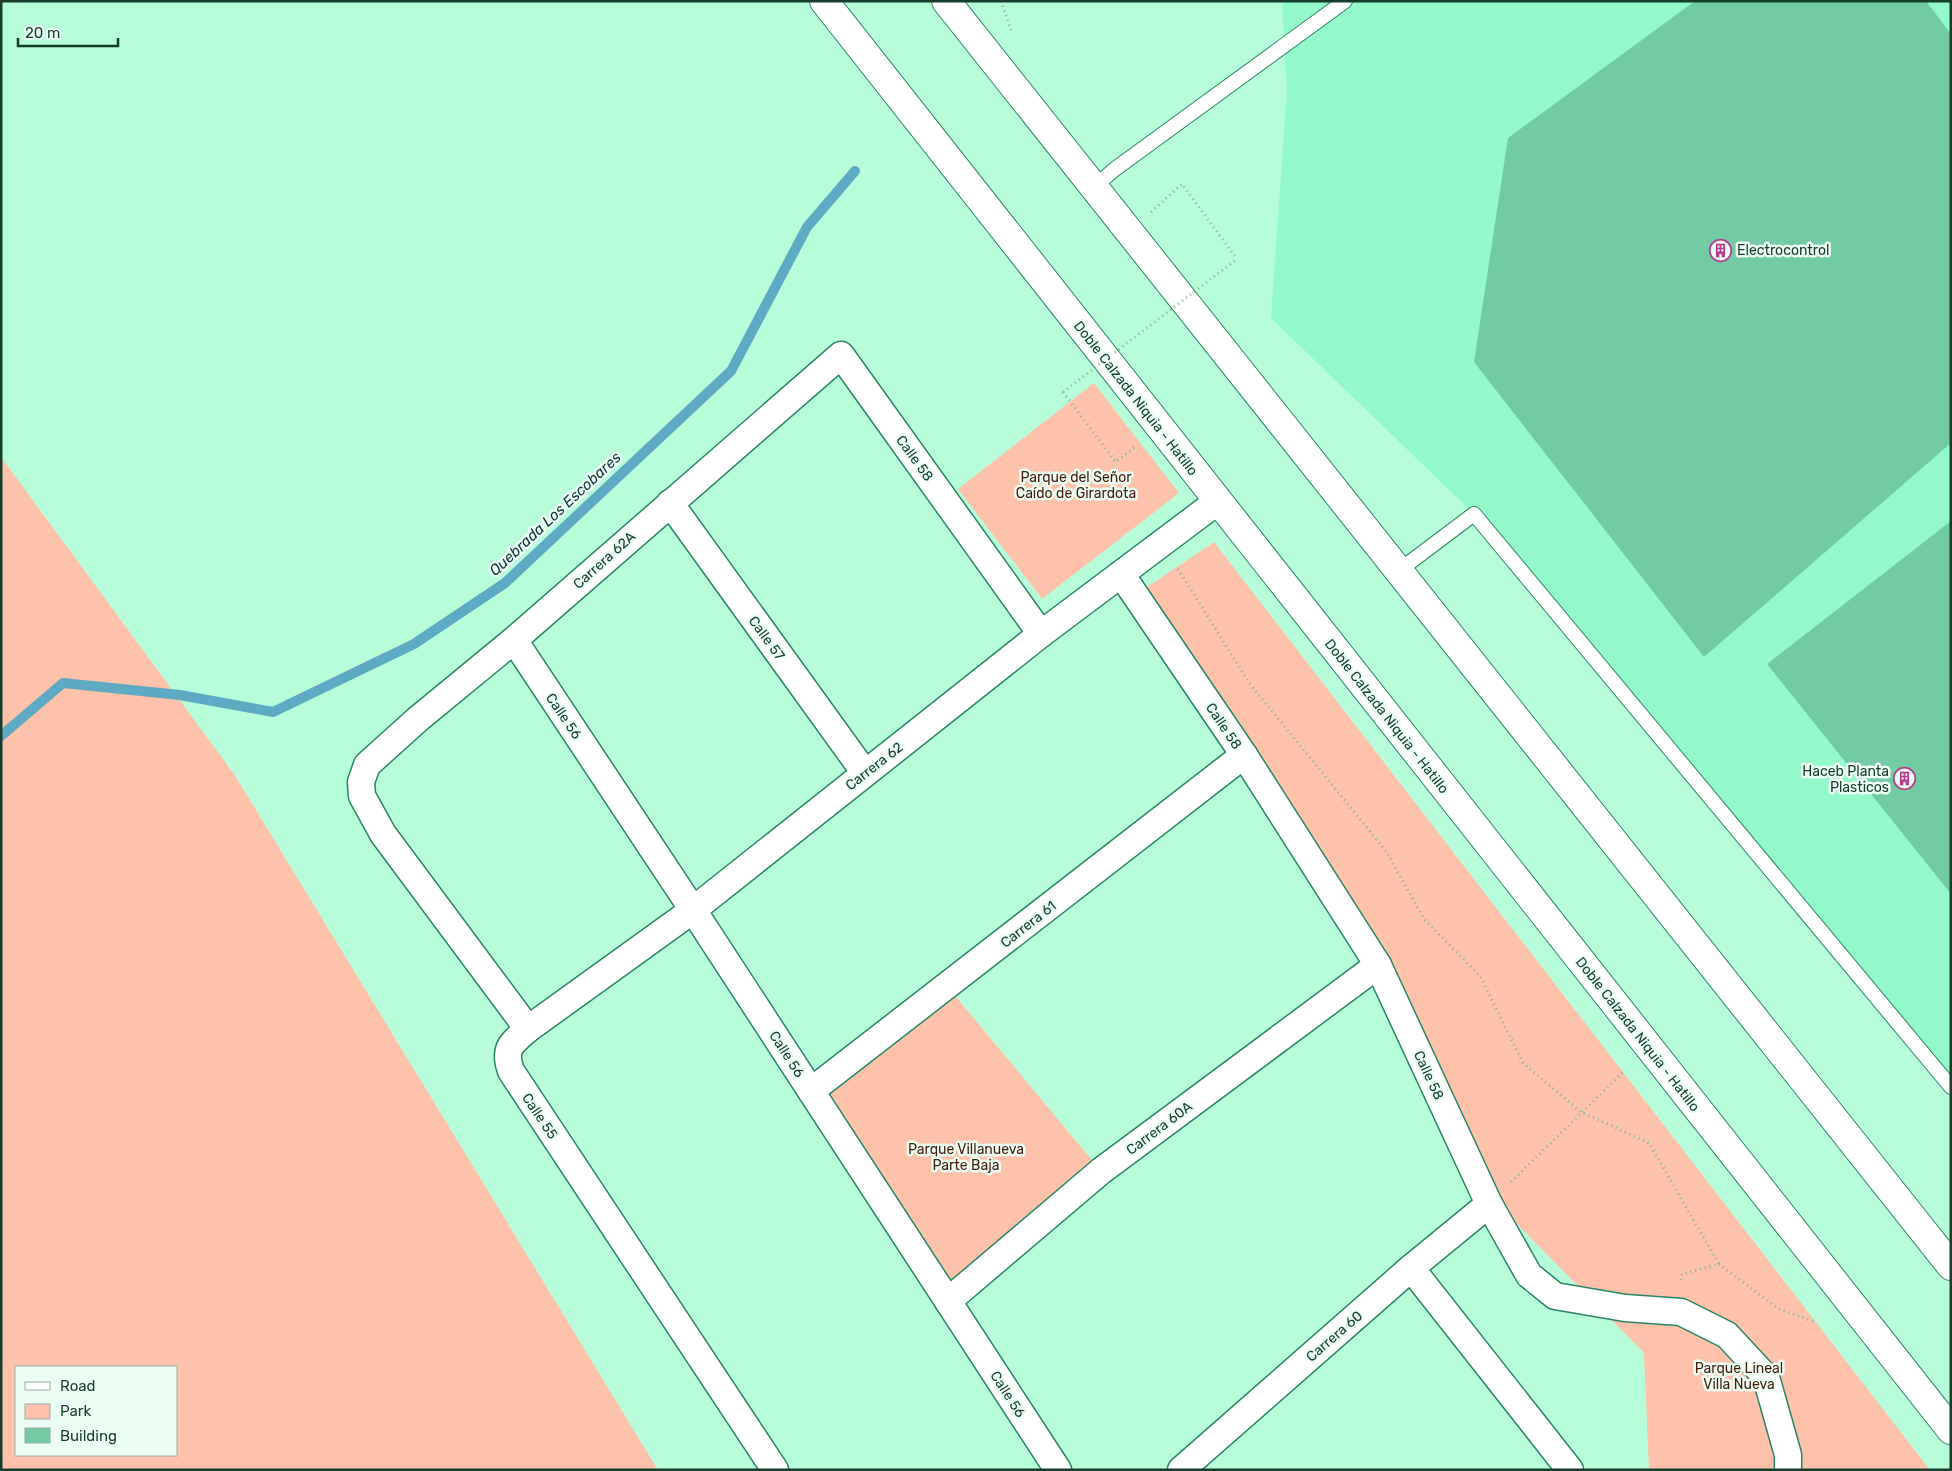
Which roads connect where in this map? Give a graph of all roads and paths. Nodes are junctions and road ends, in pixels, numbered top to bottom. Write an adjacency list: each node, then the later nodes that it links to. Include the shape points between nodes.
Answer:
1 (824, 1): 8 (highway, Doble Calzada Niquia - Hatillo)
2 (1345, 1): 4 (lane)
3 (950, 4): 4 (highway)
4 (1093, 188): 5 (highway)
5 (1128, 232): 7 (path, bridge, via 1182,184 1237,259 1063,392); 11 (highway)
6 (841, 355): 9 (street, Carrera 62A); 13 (street, Calle 58)
7 (1116, 462)
8 (1218, 501): 10 (street, Carrera 62); 31 (highway, Doble Calzada Niquia - Hatillo)
9 (670, 503): 14 (street, Carrera 62A); 16 (street, Calle 57)
10 (1159, 545): 12 (street, Carrera 62); 23 (path, via 1250,684 1386,851 1424,919 1480,976 1523,1062)
11 (1398, 572): 21 (lane, via 1474,514); 26 (highway)
12 (1121, 574): 13 (street, Carrera 62); 15 (street, Calle 58)
13 (1041, 634): 16 (street, Carrera 62)
14 (514, 640): 17 (street, Calle 56); 19 (street, Carrera 62A, via 367,765 361,782 362,796 383,834)
15 (1244, 755): 18 (street, Calle 58); 22 (street, Carrera 61)
16 (865, 773): 17 (street, Carrera 62)
17 (694, 910): 19 (street, Carrera 62); 22 (street, Calle 56)
18 (1378, 965): 24 (street, Calle 58); 28 (street, Carrera 60A, via 1101,1171)
19 (528, 1029): 32 (street, Calle 55, via 510,1045 506,1058 511,1071)
20 (1623, 1072): 23 (path)
21 (1951, 1087)
22 (811, 1091): 28 (street, Calle 56)
23 (1581, 1112): 24 (path); 25 (path, via 1649,1143)
24 (1489, 1204): 27 (street, Carrera 60); 29 (street, Calle 58, via 1529,1275 1555,1296 1625,1308)
25 (1719, 1264): 29 (path, via 1682,1274); 30 (path, via 1779,1309)
26 (1951, 1266)
27 (1411, 1268): 34 (street, Carrera 60); 35 (street)
28 (948, 1301): 33 (street, Calle 56)
29 (1681, 1312): 36 (street, Calle 58, via 1727,1335 1766,1377 1788,1455)
30 (1815, 1322)
31 (1951, 1430)
32 (775, 1470)
33 (1058, 1470)
34 (1181, 1470)
35 (1570, 1470)
36 (1788, 1470)

